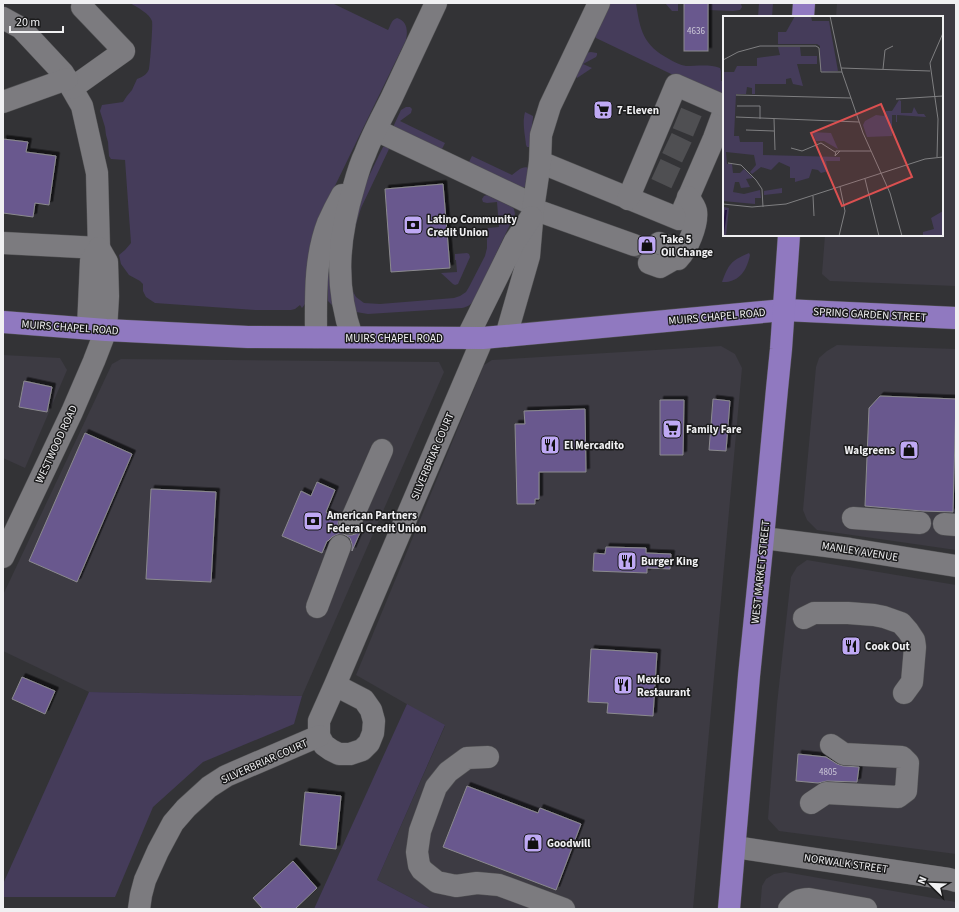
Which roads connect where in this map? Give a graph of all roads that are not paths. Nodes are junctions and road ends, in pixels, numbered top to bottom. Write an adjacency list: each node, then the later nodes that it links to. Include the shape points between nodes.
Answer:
1 (436, 3): 11 (street)
2 (599, 3): 14 (street, via 550,106 541,135)
3 (804, 3): 5 (main road)
4 (82, 7): 7 (street, via 124,51)
5 (803, 16)
6 (3, 18): 7 (street, via 21,28 63,73)
7 (69, 84): 8 (street); 20 (street, via 82,106 96,173)
8 (3, 102)
9 (723, 106): 16 (street, via 676,86 671,115 650,166)
10 (723, 113): 12 (street)
11 (376, 130): 13 (street); 17 (street)
12 (714, 135): 15 (street, via 698,157)
13 (365, 154): 26 (street, via 336,207 322,244 317,272); 27 (street, via 349,202 341,247 341,290)
14 (540, 162): 16 (street); 17 (street)
15 (687, 187): 16 (street, via 679,219); 17 (street, via 696,210 695,228 678,259)
16 (628, 199)
17 (533, 210): 25 (street, via 529,256); 28 (street, SILVERBRIAR COURT, via 516,241)
18 (789, 236): 21 (main road, WEST MARKET STREET)
19 (3, 243): 20 (street)
20 (98, 248): 24 (street, WESTWOOD ROAD, via 107,262 108,296)
21 (784, 310): 22 (main road, SPRING GARDEN STREET); 25 (main road, MUIRS CHAPEL ROAD); 33 (main road, WEST MARKET STREET)
22 (956, 318)
23 (3, 322): 24 (main road, MUIRS CHAPEL ROAD)
24 (97, 329): 26 (main road, MUIRS CHAPEL ROAD, via 250,337); 35 (street, WESTWOOD ROAD, via 94,361)
25 (506, 336): 28 (main road, MUIRS CHAPEL ROAD)
26 (316, 337): 27 (main road, MUIRS CHAPEL ROAD)
27 (352, 338): 28 (main road, MUIRS CHAPEL ROAD)
28 (475, 338): 39 (street, SILVERBRIAR COURT)
29 (382, 450): 31 (street)
30 (853, 518): 32 (street)
31 (350, 523)
32 (920, 523)
33 (763, 538): 36 (street, MANLEY AVENUE); 45 (main road, WEST MARKET STREET)
34 (340, 546): 37 (street)
35 (3, 557)
36 (956, 566)
37 (317, 607)
38 (804, 618): 40 (street, via 816,623 886,630 902,640 906,655)
39 (335, 685): 41 (street, SILVERBRIAR COURT, via 319,721); 41 (street, SILVERBRIAR COURT, via 364,700 371,710 373,732 369,743 362,750 350,754 340,754 331,750 324,745)
40 (904, 693)
41 (319, 736): 47 (street, SILVERBRIAR COURT, via 226,776 186,808 173,823 158,851 145,880)
42 (831, 745): 44 (street, via 844,754 902,758 908,763 906,791 898,796 826,793)
43 (488, 757): 48 (street, via 467,758 448,772 436,787 420,831 417,852 419,865 437,882 456,886 477,883 498,885)
44 (812, 803)
45 (735, 847): 46 (street, NORWALK STREET); 49 (main road, WEST MARKET STREET)
46 (956, 881)
47 (139, 909)
48 (564, 909)
49 (729, 909)
50 (789, 909): 51 (street, via 794,903 809,900)
51 (866, 909)

